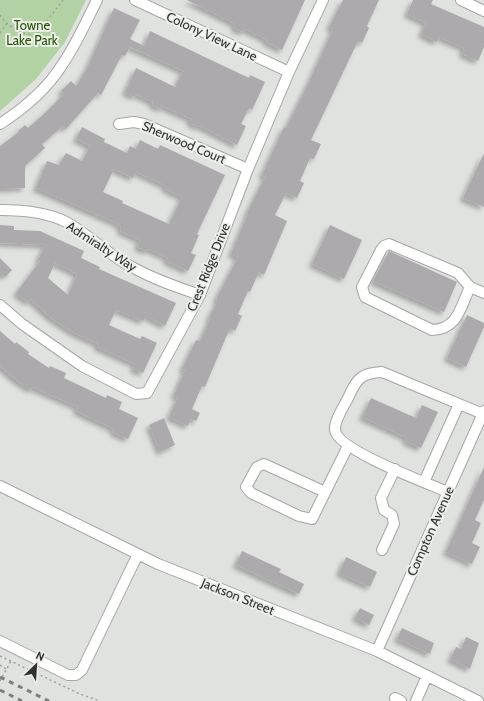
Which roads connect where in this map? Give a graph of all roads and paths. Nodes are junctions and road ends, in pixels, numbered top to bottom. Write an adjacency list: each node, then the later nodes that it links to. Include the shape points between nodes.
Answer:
1 (63, 0): 8 (path, via 37,34 19,31)
2 (97, 0): 11 (street, via 53,78 32,100)
3 (136, 0): 10 (street, Colony View Lane)
4 (323, 0): 10 (street, Crest Ridge Drive)
5 (461, 0): 6 (street)
6 (484, 10)
7 (0, 15): 8 (path)
8 (7, 23): 9 (path)
9 (0, 33)
10 (289, 72): 13 (street, Crest Ridge Drive)
11 (0, 124)
12 (119, 124): 13 (street, Sherwood Court, via 144,124)
13 (248, 169): 17 (street, Crest Ridge Drive)
14 (0, 210): 17 (street, Admiralty Way, via 56,218 132,267)
15 (470, 287): 15 (street, via 452,323 443,330 432,330 365,297 362,286 381,250 389,244 458,273); 16 (street)
16 (484, 293)
17 (200, 295): 18 (street, Crest Ridge Drive, via 147,393 136,394 82,366 22,324)
18 (0, 305)
19 (459, 404): 20 (street); 21 (street, via 393,375 382,372 366,373 354,386 334,429 337,436); 23 (street)
20 (483, 413): 26 (street, Compton Avenue)
21 (348, 446): 22 (street); 25 (street)
22 (395, 469): 23 (street); 27 (street, via 381,498 384,510 392,515 394,524)
23 (424, 482): 26 (street)
24 (0, 486): 28 (street, Jackson Street)
25 (325, 492): 25 (street, via 312,518 299,516 251,493 246,487 257,467 264,464)
26 (448, 492): 30 (street, Compton Avenue)
27 (382, 550)
28 (138, 554): 29 (street, via 82,670 76,675 68,675); 30 (street, Jackson Street)
29 (0, 641)
30 (377, 651): 35 (street, Jackson Street)
31 (0, 656): 32 (path)
32 (11, 661): 34 (path); 37 (path)
33 (0, 665): 34 (path)
34 (7, 670): 36 (path)
35 (428, 676): 38 (street); 39 (street, Jackson Street)
36 (0, 681)
37 (100, 701)
38 (416, 701)
39 (478, 701)

